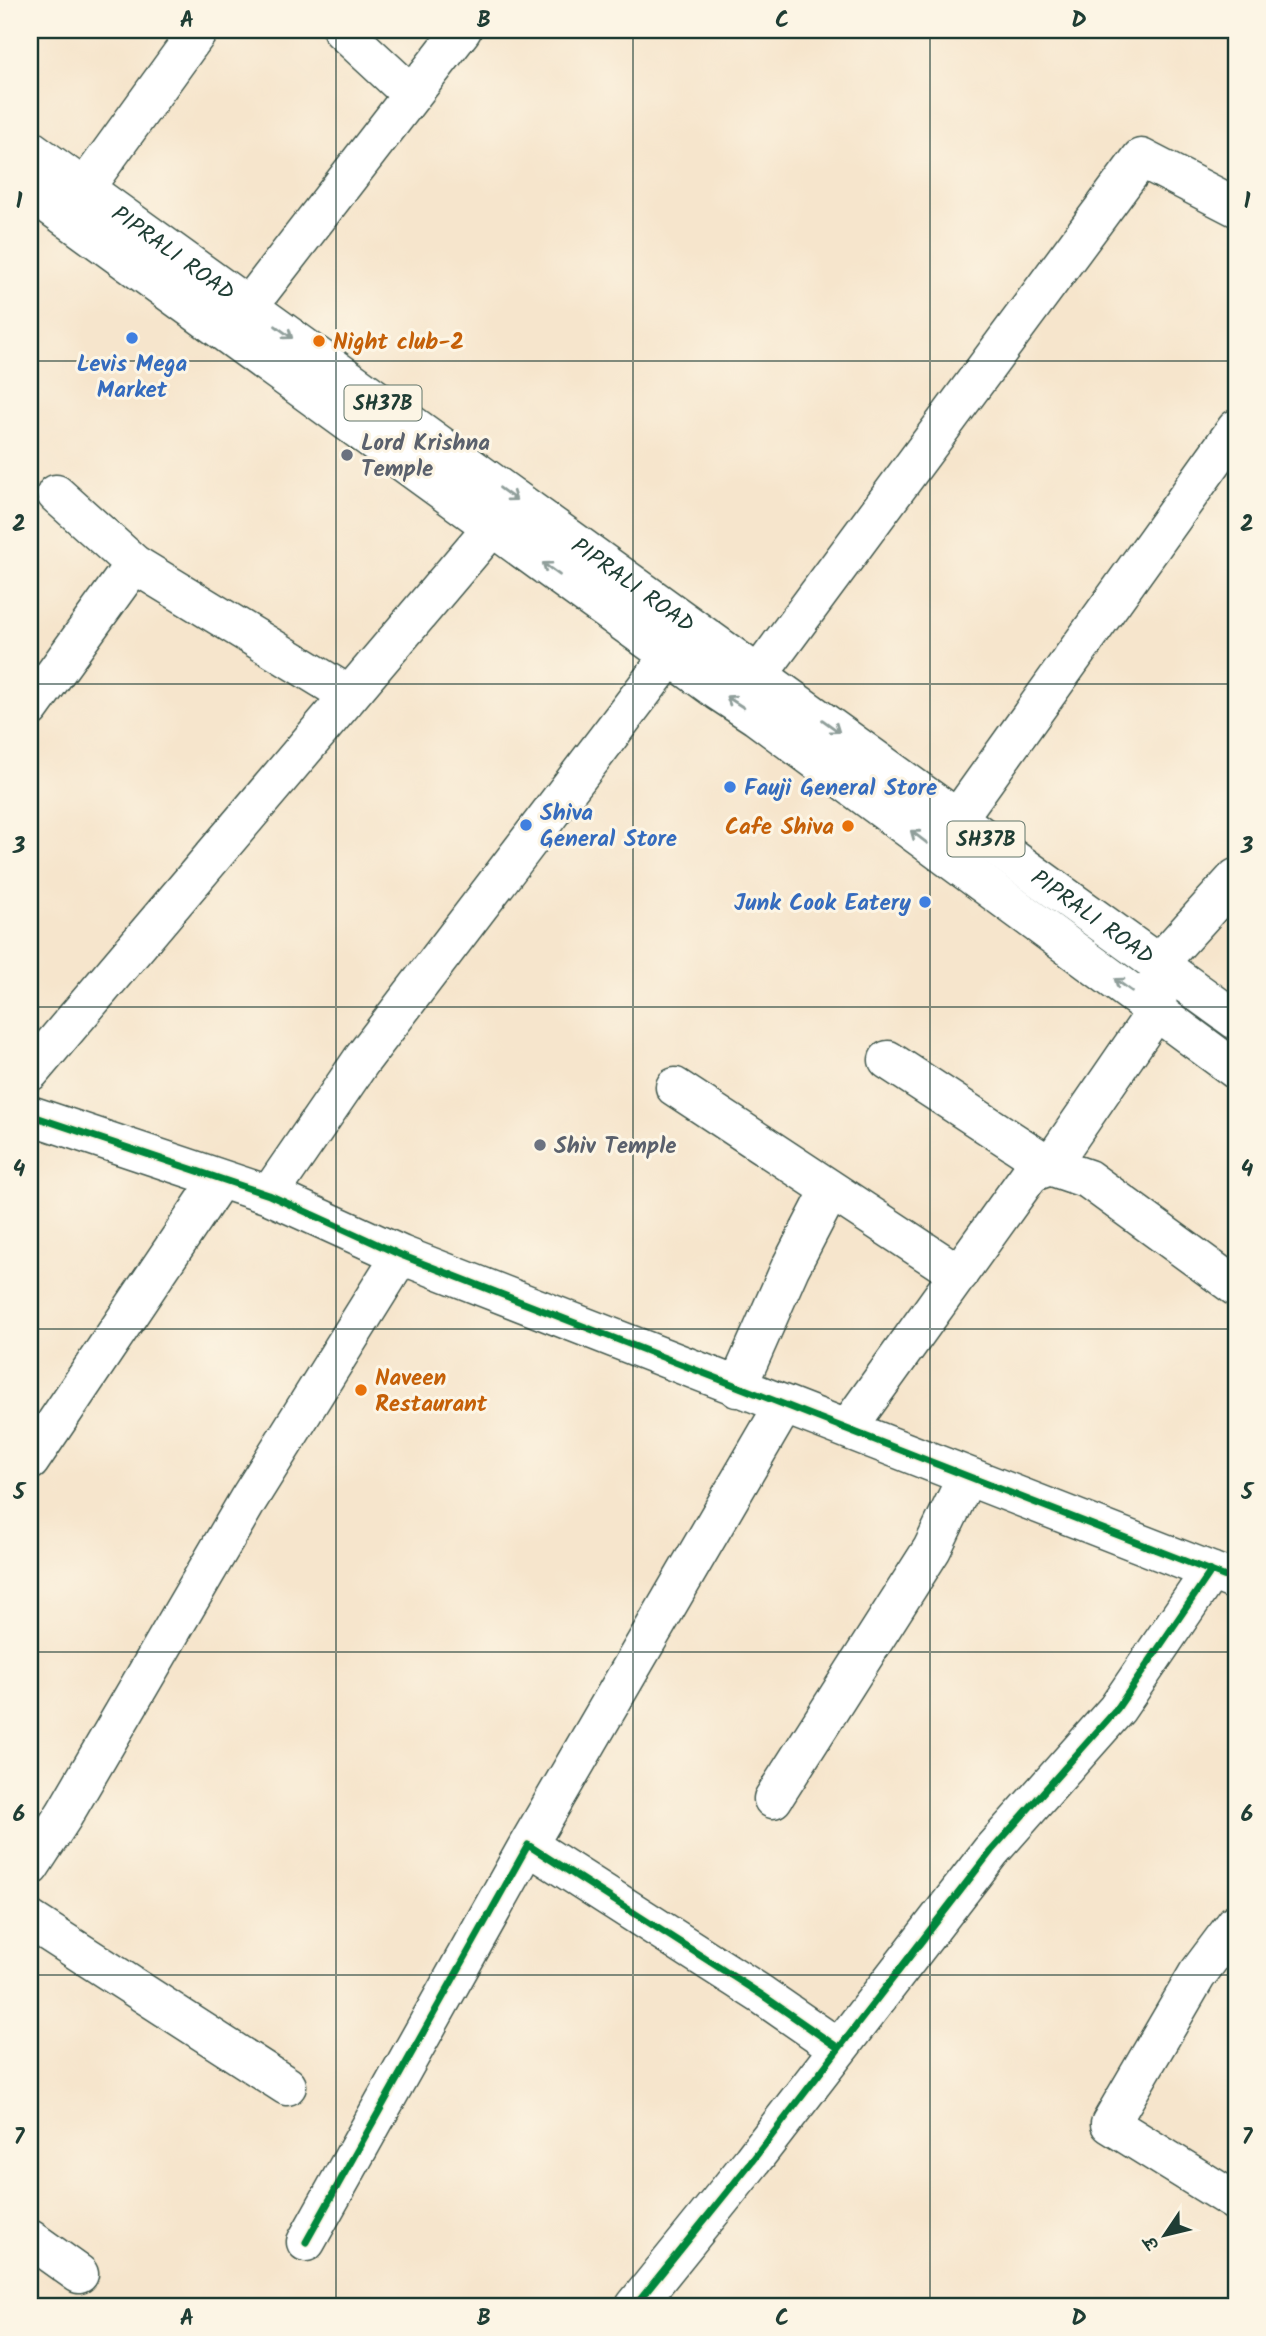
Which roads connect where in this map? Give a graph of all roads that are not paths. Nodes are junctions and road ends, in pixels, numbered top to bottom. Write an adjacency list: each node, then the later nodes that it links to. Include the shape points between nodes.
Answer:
1 (199, 30): 6 (street)
2 (342, 30): 4 (street)
3 (462, 30): 4 (street)
4 (412, 94): 9 (street)
5 (30, 149): 6 (street, PIPRALI ROAD / SH37B)
6 (84, 189): 9 (street, PIPRALI ROAD / SH37B)
7 (30, 191): 12 (street)
8 (1236, 207): 15 (street, via 1142,158)
9 (248, 307): 15 (street, PIPRALI ROAD / SH37B, one-way to 15)
10 (1236, 429): 18 (street)
11 (57, 494): 13 (street)
12 (493, 526): 14 (street, one-way to 12); 16 (street)
13 (134, 564): 16 (street); 17 (street)
14 (670, 656): 21 (street, one-way to 14); 31 (street, via 361,1061)
15 (759, 674): 18 (street, PIPRALI ROAD / SH37B, one-way to 18)
16 (349, 695): 25 (street)
17 (30, 708)
18 (957, 819): 20 (street, PIPRALI ROAD / SH37B)
19 (1236, 878): 20 (street)
20 (1159, 963): 21 (street); 22 (street, PIPRALI ROAD / SH37B)
21 (1157, 1010): 24 (street); 28 (street)
22 (1236, 1020)
23 (888, 1060): 28 (street)
24 (1236, 1070)
25 (30, 1072)
26 (675, 1087): 30 (street)
27 (30, 1115): 29 (street)
28 (1050, 1166): 33 (street, via 1031,1173); 34 (street, via 1088,1179)
29 (220, 1179): 31 (street); 38 (street)
30 (830, 1191): 33 (street); 35 (street)
31 (269, 1195): 32 (street)
32 (401, 1255): 35 (street); 43 (street, via 248,1500)
33 (959, 1274): 37 (street)
34 (1236, 1287)
35 (737, 1388): 36 (street)
36 (784, 1405): 37 (street); 42 (street)
37 (847, 1429): 39 (street)
38 (30, 1461)
39 (967, 1476): 40 (street); 41 (street, via 932,1549)
40 (1227, 1572): 46 (street, via 1117,1709 990,1851)
41 (773, 1799)
42 (528, 1845): 46 (street); 50 (street)
43 (30, 1867)
44 (30, 1920): 47 (street)
45 (1236, 1923): 48 (street, via 1197,1975 1110,2124)
46 (837, 2048): 52 (street)
47 (287, 2086)
48 (1236, 2202)
49 (30, 2239): 51 (street)
50 (306, 2242)
51 (79, 2274)
52 (635, 2306)

